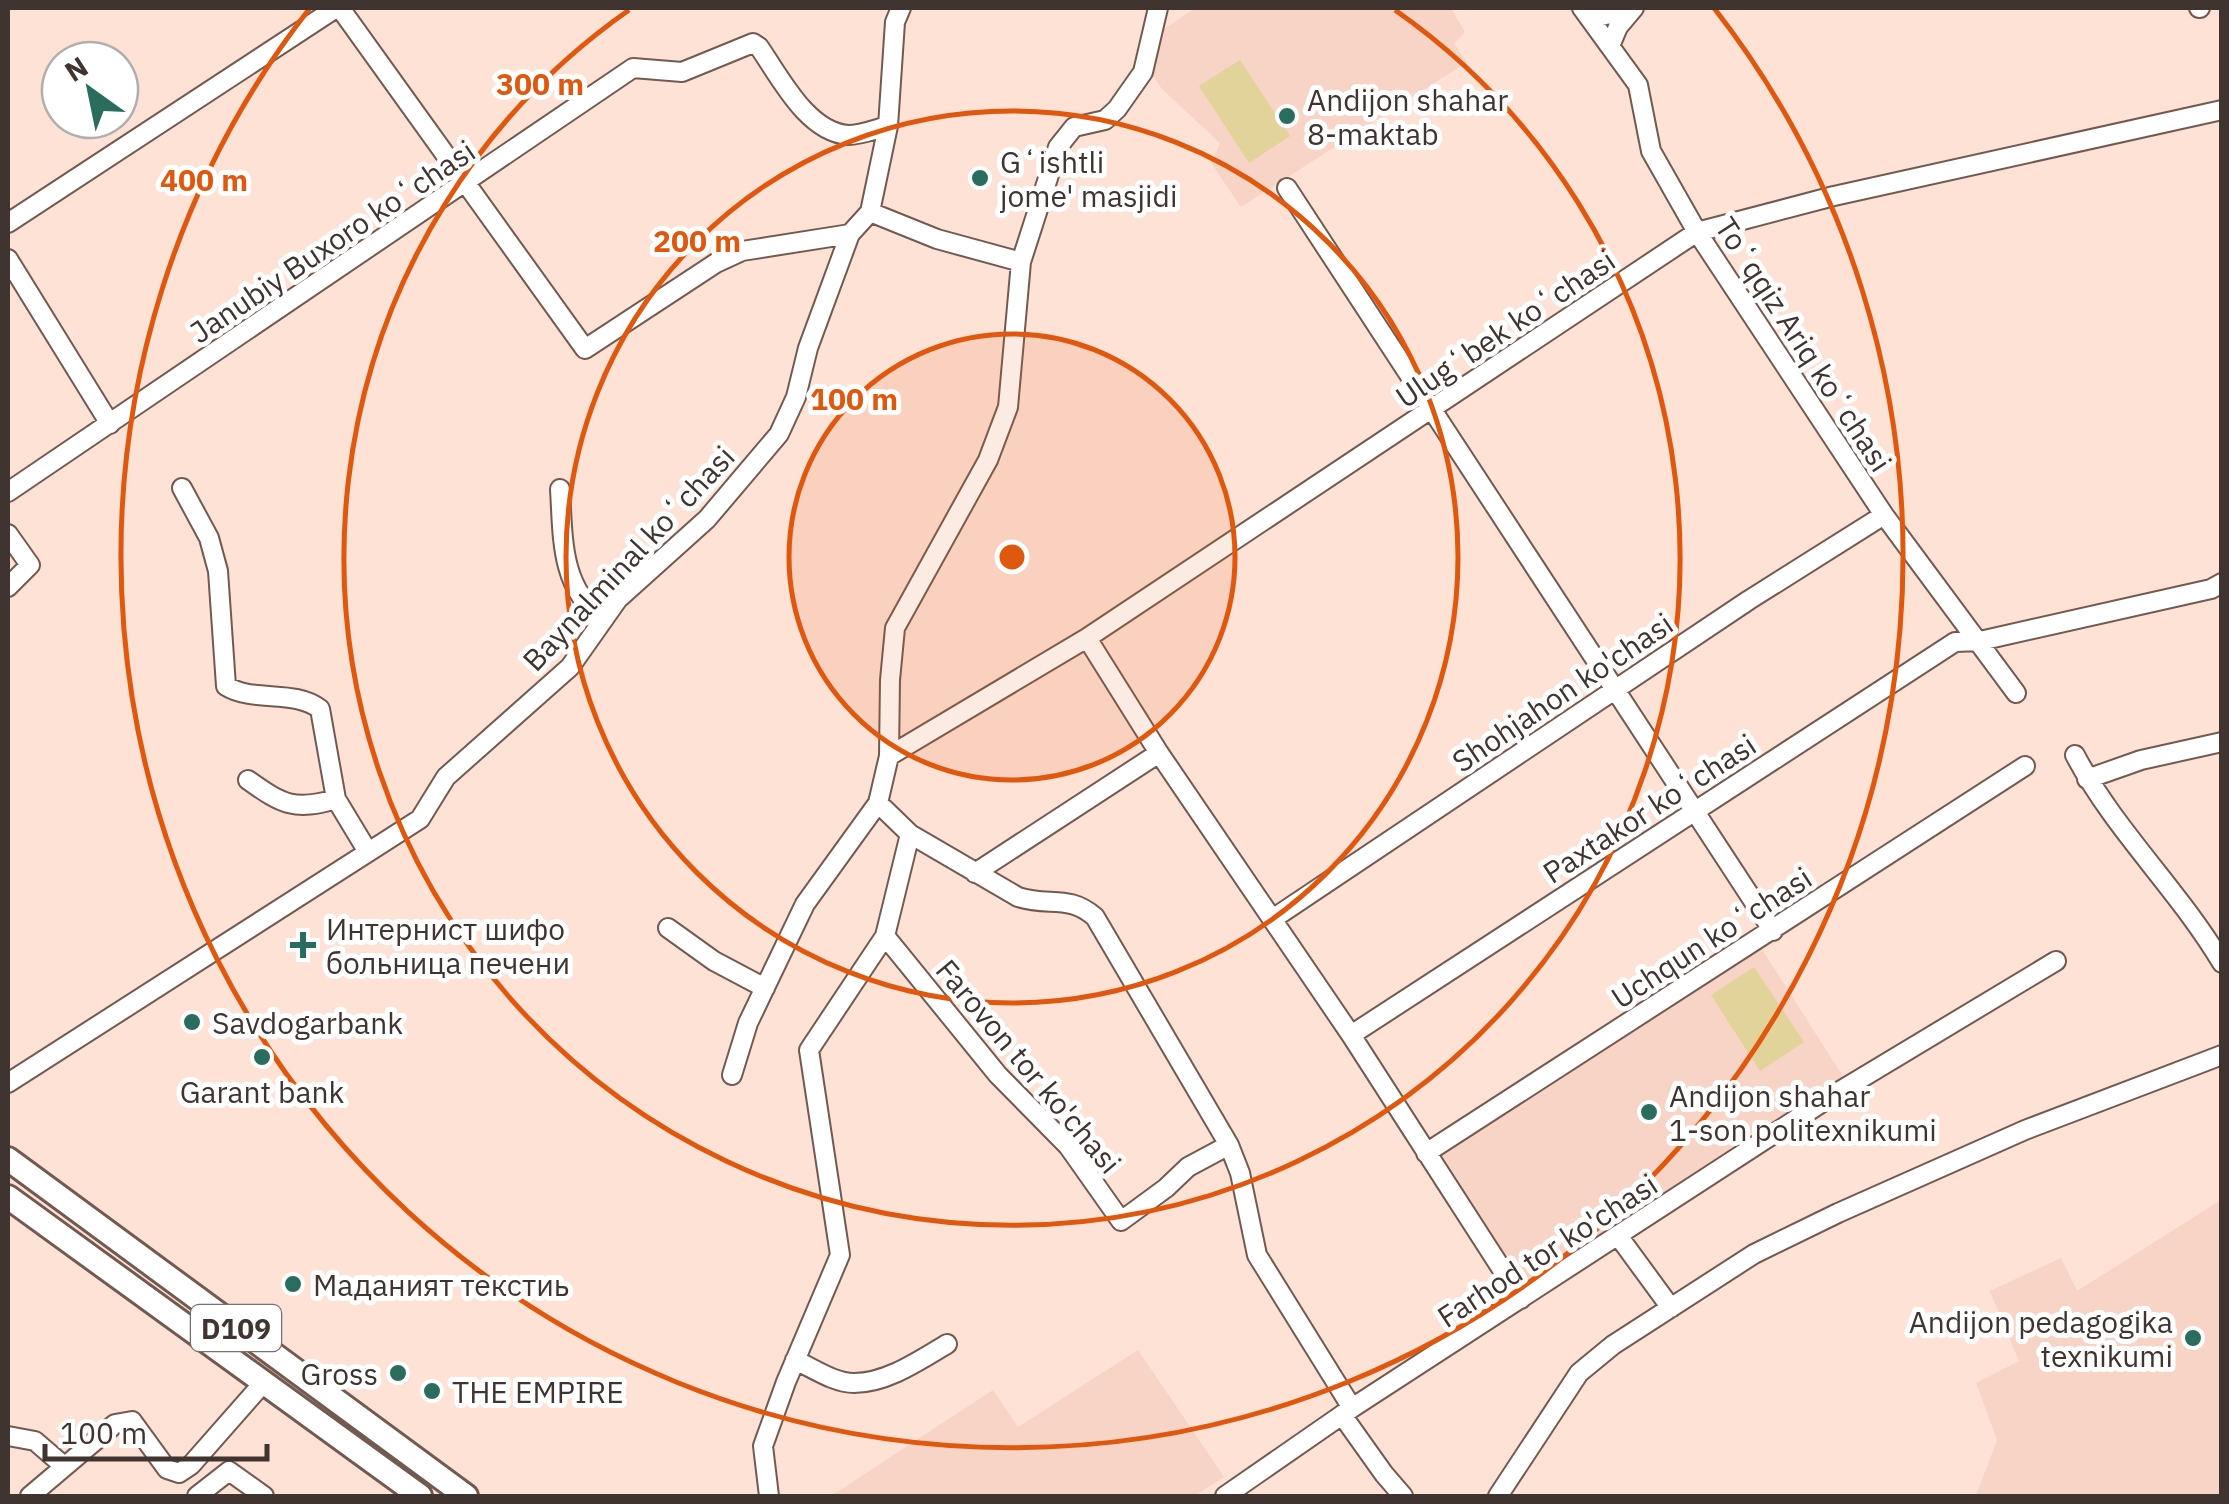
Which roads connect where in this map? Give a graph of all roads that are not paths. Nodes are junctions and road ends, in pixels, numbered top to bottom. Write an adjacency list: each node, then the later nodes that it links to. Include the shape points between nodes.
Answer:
1 (338, 8): 9 (street); 12 (street)
2 (901, 8): 8 (street)
3 (1158, 8): 16 (street, via 1143,72 1117,109 1106,120 1074,127 1058,148)
4 (1633, 8): 5 (street); 6 (street)
5 (1586, 13): 6 (street, Toʻqqiz Ariq koʻchasi)
6 (1610, 46): 13 (street, Toʻqqiz Ariq koʻchasi, via 1640,90 1651,151)
7 (2222, 110): 13 (street, Ulugʻbek koʻchasi)
8 (888, 126): 9 (street, Janubiy Buxoro koʻchasi, via 850,135 829,130 804,109 753,43 682,72 633,68); 11 (street)
9 (466, 183): 14 (street, via 585,350 742,251); 18 (street, Janubiy Buxoro koʻchasi)
10 (1286, 188): 17 (street)
11 (870, 212): 14 (street, Baynalminal koʻchasi); 16 (street)
12 (8, 223)
13 (1696, 232): 17 (street, Ulugʻbek koʻchasi); 22 (street, Toʻqqiz Ariq koʻchasi)
14 (850, 234): 26 (street, Baynalminal koʻchasi, via 779,434 708,519)
15 (8, 259): 18 (street)
16 (1021, 262): 34 (street, via 1008,407 988,460 895,628)
17 (1433, 409): 27 (street, Ulugʻbek koʻchasi); 29 (street)
18 (110, 424): 21 (street, Janubiy Buxoro koʻchasi)
19 (182, 488): 38 (street, via 210,538 218,571 226,686 320,708)
20 (560, 488): 26 (street, via 572,586)
21 (8, 492)
22 (1884, 515): 28 (street, Toʻqqiz Ariq koʻchasi); 29 (street, Shohjahon ko'chasi)
23 (8, 534): 25 (street, via 30,564)
24 (2222, 582): 28 (street, Paxtakor koʻchasi)
25 (8, 586)
26 (602, 620): 42 (street, Baynalminal koʻchasi, via 570,667 446,777 420,819)
27 (1088, 638): 32 (street); 34 (street, Ulugʻbek koʻchasi)
28 (1980, 641): 30 (street, Toʻqqiz Ariq koʻchasi); 40 (street, Paxtakor koʻchasi, via 1956,642)
29 (1615, 690): 40 (street); 44 (street, Shohjahon ko'chasi)
30 (2016, 693)
31 (2222, 742): 37 (street, via 2140,760)
32 (1158, 752): 43 (street); 44 (street)
33 (2075, 755): 37 (street)
34 (889, 756): 39 (street)
35 (2025, 766): 46 (street, Uchqun koʻchasi)
36 (248, 780): 38 (street, via 305,808)
37 (2088, 780): 49 (street)
38 (336, 799): 42 (street)
39 (878, 803): 41 (street); 50 (street, via 804,904)
40 (1694, 812): 46 (street); 51 (street, Paxtakor koʻchasi)
41 (910, 834): 43 (street); 47 (street)
42 (368, 852): 54 (street, Baynalminal koʻchasi)
43 (975, 873): 55 (street, via 1018,897 1081,904 1095,917)
44 (1274, 918): 51 (street)
45 (668, 928): 50 (street)
46 (1772, 931): 56 (street, Uchqun koʻchasi)
47 (885, 936): 55 (street, Farovon tor ko'chasi, via 998,1074 1068,1146 1121,1221 1188,1167); 63 (street, via 809,1050 840,1255)
48 (2056, 961): 59 (street, Farhod tor ko'chasi, via 1835,1094)
49 (2222, 963)
50 (764, 988): 53 (street)
51 (1352, 1035): 56 (street)
52 (2222, 1055): 61 (street, via 2025,1130 1838,1212 1754,1254)
53 (732, 1075)
54 (8, 1083)
55 (1229, 1145): 65 (street, via 1258,1255)
56 (1426, 1153): 60 (street)
57 (8, 1159): 72 (main road, D109)
58 (8, 1197): 64 (main road, D109)
59 (1619, 1237): 60 (street, Farhod tor ko'chasi); 61 (street)
60 (1521, 1299): 65 (street, Farhod tor ko'chasi)
61 (1671, 1308): 76 (street, via 1578,1373)
62 (947, 1344): 63 (street, via 900,1371 855,1383)
63 (796, 1360): 73 (street, via 763,1446)
64 (264, 1382): 67 (street, via 179,1473 167,1469 132,1421 115,1424); 71 (main road, D109)
65 (1347, 1412): 74 (street, Farhod tor ko'chasi); 75 (street)
66 (8, 1436): 67 (street, via 35,1441)
67 (64, 1466): 68 (street)
68 (30, 1496)
69 (197, 1496): 70 (street, via 229,1471)
70 (264, 1496)
71 (420, 1496)
72 (466, 1496)
73 (769, 1496)
74 (1225, 1496)
75 (1403, 1496)
76 (1498, 1496)

